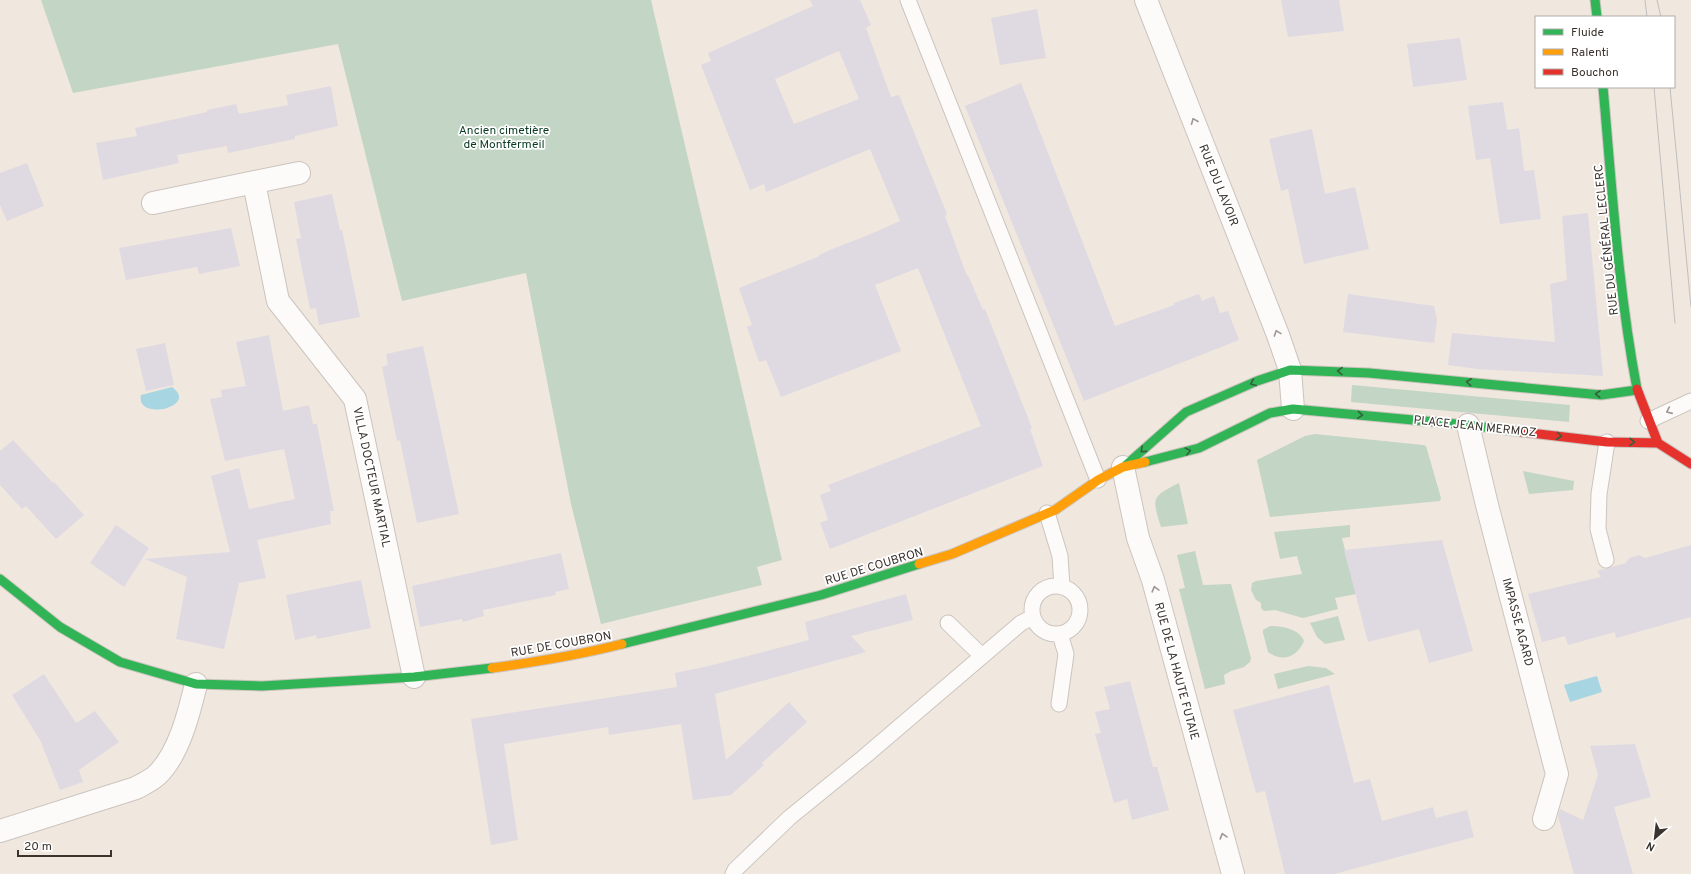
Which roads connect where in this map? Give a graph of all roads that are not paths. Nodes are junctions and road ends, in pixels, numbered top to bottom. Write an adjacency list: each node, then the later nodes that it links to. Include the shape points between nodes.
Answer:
1 (908, 0): 19 (lane)
2 (1146, 0): 9 (street, RUE DU LAVOIR, one-way to 2)
3 (1595, 0): 4 (street)
4 (1597, 16)
5 (1603, 88): 10 (street, RUE DU GÉNÉRAL LECLERC, via 1621,278)
6 (299, 173): 7 (street)
7 (254, 183): 8 (street); 28 (street, VILLA DOCTEUR MARTIAL, via 278,301 355,399)
8 (154, 202)
9 (1290, 370): 10 (street, one-way to 9, via 1601,395 1369,373); 12 (street); 18 (street, one-way to 18, via 1257,381 1186,412)
10 (1637, 390): 13 (street, RUE DU GÉNÉRAL LECLERC)
11 (1691, 401): 13 (lane, one-way to 13)
12 (1293, 409): 14 (street, PLACE JEAN MERMOZ, one-way to 14); 18 (street, PLACE JEAN MERMOZ, one-way to 12, via 1199,448 1270,413)
13 (1648, 421): 16 (street, RUE DU GÉNÉRAL LECLERC)
14 (1468, 425): 15 (street, PLACE JEAN MERMOZ, one-way to 15); 31 (street, IMPASSE AGARD, via 1557,774)
15 (1607, 442): 16 (street, PLACE JEAN MERMOZ, one-way to 16); 21 (lane, via 1599,494 1598,529)
16 (1658, 443): 17 (street)
17 (1691, 464)
18 (1124, 467): 19 (street, RUE DE COUBRON); 34 (street, RUE DE LA HAUTE FUTAIE, one-way to 18, via 1153,580 1138,538)
19 (1098, 480): 20 (street, RUE DE COUBRON)
20 (1047, 513): 23 (lane, via 1060,556); 28 (street, RUE DE COUBRON, via 952,554 822,595 588,654)
21 (1606, 560)
22 (0, 579): 29 (street, RUE DE COUBRON, via 60,627 120,662)
23 (1062, 587): 24 (lane, via 1041,591 1033,603); 26 (lane, via 1075,596 1079,612 1074,626)
24 (1033, 617): 26 (lane, via 1036,624 1047,632); 27 (lane, via 1021,623)
25 (948, 623): 27 (lane)
26 (1060, 634): 30 (lane, via 1066,654)
27 (982, 656): 33 (lane, via 789,818)
28 (414, 677): 29 (street, RUE DE COUBRON, via 262,686)
29 (196, 684): 32 (street, via 179,738 168,763 156,776 136,788)
30 (1059, 704)
31 (1544, 819)
32 (0, 831)
33 (733, 874)
34 (1233, 874)

